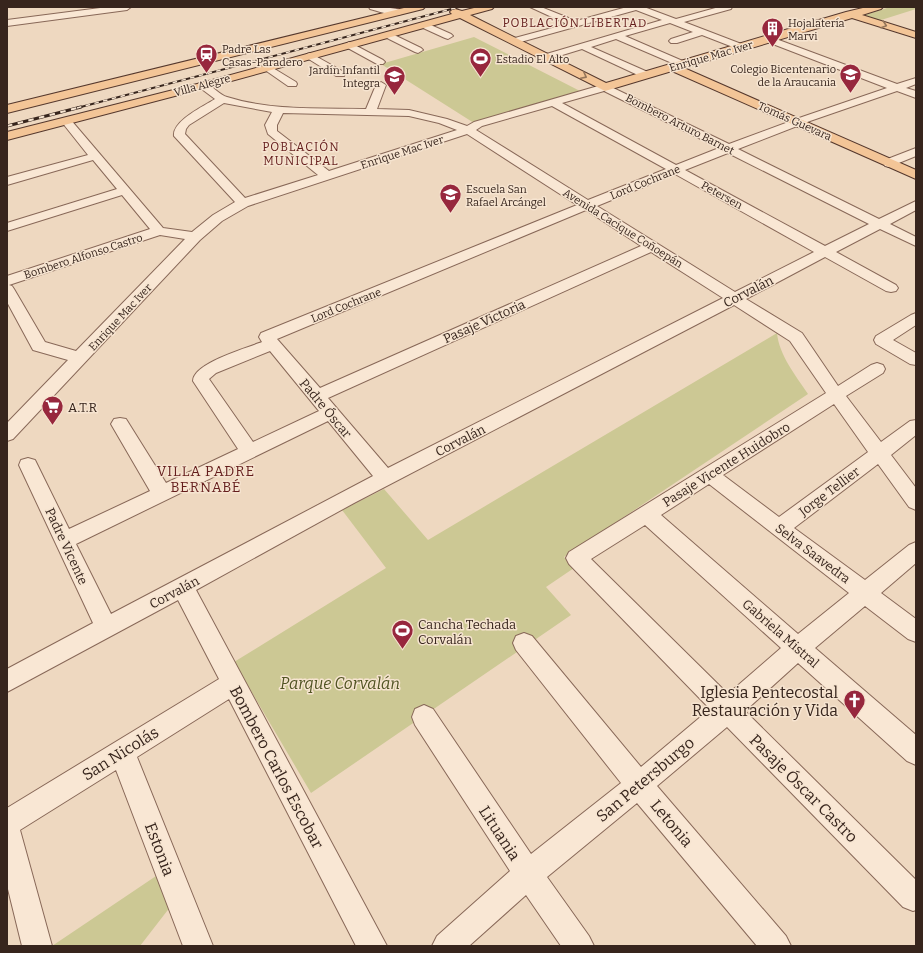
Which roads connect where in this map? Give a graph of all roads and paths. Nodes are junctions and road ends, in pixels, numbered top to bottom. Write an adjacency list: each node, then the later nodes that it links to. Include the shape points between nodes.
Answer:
1 (127, 7): 18 (street)
2 (420, 7): 9 (main road)
3 (489, 7): 13 (main road, Villa Alegre)
4 (534, 7): 15 (street)
5 (636, 7): 17 (street); 19 (street)
6 (728, 7): 17 (street)
7 (878, 7): 14 (main road, Enrique Mac Iver)
8 (446, 8): 13 (main road, Bombero Arturo Barnet)
9 (399, 9): 11 (main road); 24 (main road)
10 (835, 9): 14 (main road)
11 (377, 10): 24 (main road)
12 (570, 13): 15 (street)
13 (462, 15): 20 (main road, Villa Alegre); 22 (main road, Bombero Arturo Barnet)
14 (852, 15): 26 (main road, one-way to 26); 29 (main road, Enrique Mac Iver)
15 (556, 16): 16 (street); 19 (street)
16 (542, 20)
17 (673, 21): 23 (street); 28 (street)
18 (7, 23)
19 (574, 24): 30 (street)
20 (424, 25): 25 (main road, Villa Alegre); 27 (street)
21 (512, 28): 22 (street)
22 (498, 32): 30 (main road, Bombero Arturo Barnet)
23 (702, 32): 31 (street); 34 (street)
24 (294, 35): 52 (main road); 53 (main road)
25 (388, 35): 32 (main road, Villa Alegre); 35 (street)
26 (916, 35)
27 (448, 36)
28 (616, 36): 33 (street); 39 (street)
29 (768, 39): 34 (main road, Enrique Mac Iver); 48 (street)
30 (514, 41): 37 (main road, Bombero Arturo Barnet)
31 (674, 41)
32 (349, 45): 36 (main road, Villa Alegre); 38 (street)
33 (582, 46): 37 (street); 42 (street)
34 (741, 47): 39 (main road, Enrique Mac Iver)
35 (418, 50)
36 (310, 56): 40 (main road, Villa Alegre); 41 (street)
37 (546, 57): 47 (main road, Bombero Arturo Barnet, one-way to 47)
38 (380, 62)
39 (678, 66): 42 (main road, Enrique Mac Iver); 57 (main road, Tomás Guevara)
40 (268, 68): 44 (street); 45 (main road, Villa Alegre)
41 (340, 74)
42 (646, 75): 47 (main road, Enrique Mac Iver)
43 (916, 81): 48 (street, Lord Cochrane)
44 (292, 84)
45 (203, 85): 50 (street, Avenida Cacique Coñoepán); 56 (main road, Villa Alegre)
46 (381, 85): 55 (street)
47 (605, 87): 51 (street, Enrique Mac Iver); 60 (street, Bombero Arturo Barnet)
48 (896, 88): 49 (street); 57 (street, Lord Cochrane)
49 (916, 95)
50 (222, 99): 54 (street, Avenida Cacique Coñoepán); 69 (street, via 185,123 179,133)
51 (552, 102): 58 (street, Enrique Mac Iver, via 478,124); 64 (street, Petersen)
52 (7, 104)
53 (7, 109)
54 (279, 109): 55 (street, Avenida Cacique Coñoepán); 66 (street, via 271,125 272,132)
55 (370, 112): 58 (street, Avenida Cacique Coñoepán, via 422,115)
56 (66, 121): 59 (main road, Villa Alegre); 62 (street)
57 (797, 122): 60 (street, Lord Cochrane); 63 (main road, Tomás Guevara)
58 (468, 130): 66 (street, Enrique Mac Iver); 70 (street, Avenida Cacique Coñoepán)
59 (7, 136)
60 (730, 149): 64 (street, Lord Cochrane); 72 (street, Bombero Arturo Barnet)
61 (916, 152): 63 (street)
62 (96, 156): 67 (street); 68 (street)
63 (889, 163): 65 (main road, Tomás Guevara)
64 (676, 170): 70 (street, Lord Cochrane); 78 (street, Petersen)
65 (916, 175)
66 (327, 176): 69 (street, Enrique Mac Iver)
67 (7, 181)
68 (125, 190): 73 (street); 74 (street)
69 (243, 203): 75 (street, Enrique Mac Iver, via 216,218)
70 (587, 205): 77 (street, Avenida Cacique Coñoepán); 84 (street, Lord Cochrane)
71 (916, 205): 72 (street, Corvalán)
72 (879, 224): 76 (street, Bombero Arturo Barnet); 78 (street, Corvalán)
73 (7, 227)
74 (159, 231): 75 (street); 79 (street, Bombero Alfonso Castro)
75 (195, 237): 85 (street, Enrique Mac Iver)
76 (916, 242)
77 (652, 246): 82 (street, Avenida Cacique Coñoepán); 89 (street, Pasaje Victoria)
78 (825, 252): 80 (street, Petersen); 82 (street, Corvalán)
79 (7, 281)
80 (891, 288)
81 (7, 289): 85 (street, via 39,346)
82 (735, 298): 88 (street, Avenida Cacique Coñoepán, via 796,337); 98 (street, Corvalán)
83 (916, 318): 86 (street, via 882,340)
84 (270, 340): 89 (street, Padre Óscar); 94 (street, Lord Cochrane, via 210,369 201,378)
85 (81, 358): 93 (street, Enrique Mac Iver)
86 (916, 360)
87 (877, 369): 88 (street, Pasaje Vicente Huidobro)
88 (835, 394): 95 (street, Avenida Cacique Coñoepán); 97 (street, Pasaje Vicente Huidobro)
89 (316, 396): 90 (street, Padre Óscar)
90 (330, 413): 94 (street); 98 (street, Padre Óscar)
91 (120, 424): 99 (street)
92 (916, 426): 95 (street, Jorge Tellier)
93 (7, 434)
94 (250, 452): 99 (street)
95 (879, 453): 100 (street, Avenida Cacique Coñoepán); 102 (street, Jorge Tellier)
96 (28, 465): 103 (street, Padre Vicente)
97 (709, 474): 101 (street, Pasaje Vicente Huidobro); 102 (street, Selva Saavedra)
98 (386, 479): 106 (street, Corvalán)
99 (162, 494): 103 (street)
100 (916, 502)
101 (646, 514): 105 (street, Pasaje Vicente Huidobro); 111 (street, Gabriela Mistral)
102 (779, 528): 107 (street, Selva Saavedra)
103 (64, 540): 108 (street, Padre Vicente)
104 (916, 550): 107 (street, San Petersburgo)
105 (576, 558): 114 (street, Pasaje Óscar Castro)
106 (183, 587): 108 (street, Corvalán); 113 (street, Bombero Carlos Escobar)
107 (864, 592): 109 (street, Selva Saavedra); 111 (street, San Petersburgo)
108 (106, 628): 112 (street, Corvalán)
109 (916, 632)
110 (524, 643): 118 (street, Letonia)
111 (798, 648): 114 (street, San Petersburgo); 117 (street, Gabriela Mistral)
112 (7, 681)
113 (234, 683): 116 (street, San Nicolás); 125 (street, Bombero Carlos Escobar)
114 (727, 711): 118 (street, San Petersburgo); 122 (street, Pasaje Óscar Castro)
115 (424, 717): 121 (street, Lituania)
116 (122, 752): 119 (street, San Nicolás); 124 (street, Estonia)
117 (916, 752)
118 (639, 785): 121 (street, San Petersburgo); 128 (street, Letonia)
119 (7, 823)
120 (7, 830): 123 (street)
121 (528, 874): 126 (street, San Petersburgo); 127 (street, Lituania)
122 (913, 898)
123 (37, 946)
124 (198, 946)
125 (372, 946)
126 (447, 946)
127 (579, 946)
128 (776, 946)

